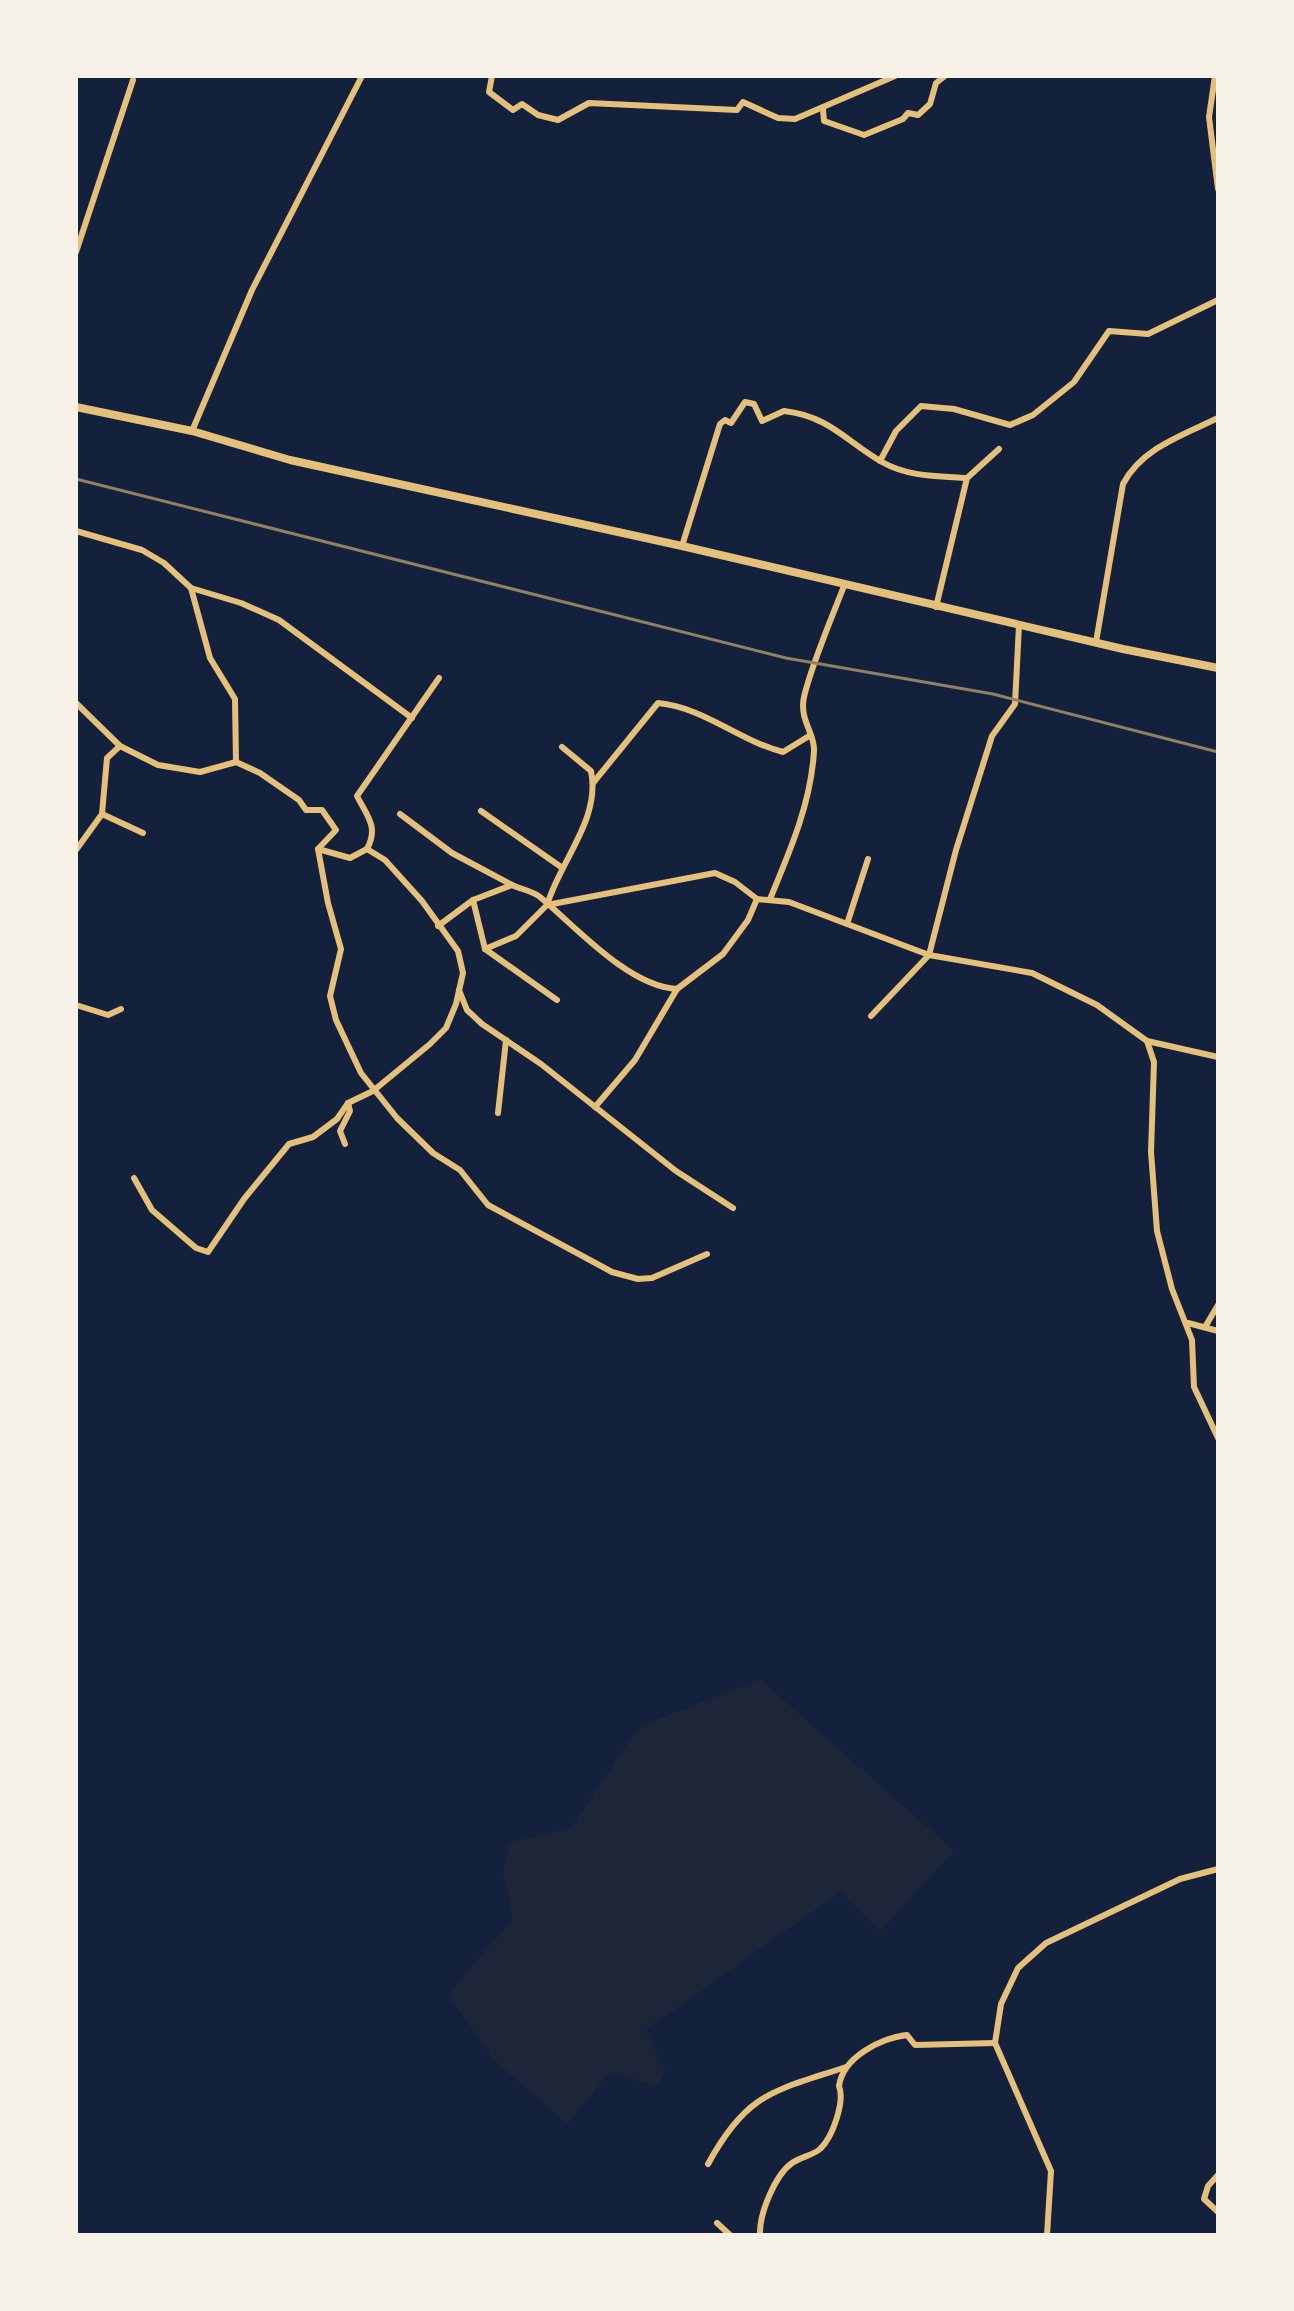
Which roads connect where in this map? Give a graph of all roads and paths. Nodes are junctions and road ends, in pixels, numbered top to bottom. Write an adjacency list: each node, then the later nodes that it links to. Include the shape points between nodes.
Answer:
1 (362, 76): 13 (street, via 252,290)
2 (492, 76): 7 (street, via 489,92 497,100 513,110 522,104 558,120 589,103 737,110 743,102 786,120)
3 (895, 76): 7 (street)
4 (945, 76): 7 (street, via 918,115 908,113 864,135 824,121)
5 (1215, 76): 8 (street, via 1209,117)
6 (133, 80): 9 (street)
7 (823, 109)
8 (1218, 189)
9 (76, 252)
10 (1218, 300): 15 (street, via 1148,334 1109,331 1074,382 1033,415 1010,425 921,406 896,431)
11 (76, 407): 13 (main road)
12 (1218, 418): 23 (street, via 1147,454 1123,484)
13 (192, 431): 18 (main road, via 290,460)
14 (999, 449): 16 (street)
15 (880, 461): 16 (street, via 915,474); 18 (street, via 832,427 784,411 762,421 754,404 745,402 731,423 720,424)
16 (967, 478): 21 (street)
17 (76, 531): 20 (street, via 142,550)
18 (682, 546): 19 (main road)
19 (844, 586): 21 (main road); 28 (street, via 805,694 802,709)
20 (191, 588): 27 (street, via 279,620); 31 (street, via 210,658 235,699)
21 (936, 607): 22 (main road)
22 (1019, 625): 23 (main road); 50 (street, via 1015,704 992,736)
23 (1096, 642): 24 (main road)
24 (1218, 666)
25 (439, 678): 27 (street)
26 (76, 703): 29 (street)
27 (412, 718): 38 (street, via 357,796 373,826)
28 (809, 736): 32 (street, via 783,752 675,705 658,703); 44 (street, via 814,749 805,808)
29 (120, 746): 31 (street, via 158,765 200,772); 34 (street, via 107,758)
30 (562, 747): 32 (street, via 591,771)
31 (236, 762): 37 (street, via 260,773 306,810 322,810 336,830)
32 (593, 783): 41 (street, via 576,847)
33 (481, 811): 41 (street)
34 (102, 814): 36 (street); 39 (street)
35 (400, 814): 42 (street, via 452,853)
36 (143, 833)
37 (318, 849): 38 (street, via 350,858); 60 (street, via 341,949 330,996 336,1020)
38 (367, 849): 48 (street, via 385,860)
39 (76, 850)
40 (868, 859): 47 (street)
41 (561, 867): 46 (street)
42 (512, 885): 45 (street); 46 (street, via 538,895)
43 (757, 899): 44 (street); 46 (street, via 715,873); 51 (street, via 723,954)
44 (770, 899): 47 (street)
45 (473, 900): 48 (street); 49 (street)
46 (547, 905): 49 (street, via 516,936); 51 (street, via 635,974 664,989)
47 (847, 924): 50 (street)
48 (438, 926): 52 (street, via 458,951 463,973)
49 (485, 949): 53 (street)
50 (929, 955): 56 (street); 58 (street, via 1032,973 1097,1005)
51 (677, 989): 62 (street, via 635,1060)
52 (459, 990): 57 (street, via 467,1010); 60 (street, via 446,1028)
53 (557, 1000)
54 (76, 1005): 55 (street, via 108,1015)
55 (121, 1009)
56 (871, 1016)
57 (506, 1040): 62 (street); 63 (street)
58 (1147, 1041): 59 (street); 69 (street, via 1154,1062 1151,1152 1157,1231 1172,1289)
59 (1218, 1057)
60 (373, 1091): 61 (street); 67 (street, via 433,1153 460,1170 488,1205 612,1272 652,1278)
61 (348, 1103): 64 (street, via 350,1111 340,1131); 65 (street, via 313,1137 289,1144 208,1252 152,1210)
62 (595, 1107): 66 (street)
63 (498, 1113)
64 (345, 1144)
65 (134, 1178)
66 (733, 1208)
67 (707, 1254)
68 (1218, 1305): 70 (street)
69 (1188, 1323): 70 (street); 72 (street, via 1194,1387)
70 (1205, 1327): 71 (street)
71 (1218, 1331)
72 (1218, 1438)
73 (1218, 1869): 74 (street, via 1180,1879 1030,1953 1001,2004)
74 (995, 2043): 75 (street, via 915,2045 907,2035 885,2037); 82 (street, via 1051,2171)
75 (846, 2067): 76 (street, via 766,2094 727,2129); 81 (street, via 839,2086 842,2106 820,2149 785,2168)
76 (708, 2164)
77 (1218, 2175): 78 (street, via 1204,2199)
78 (1218, 2212)
79 (717, 2223): 80 (street)
80 (730, 2235)
81 (760, 2235)
82 (1047, 2235)

